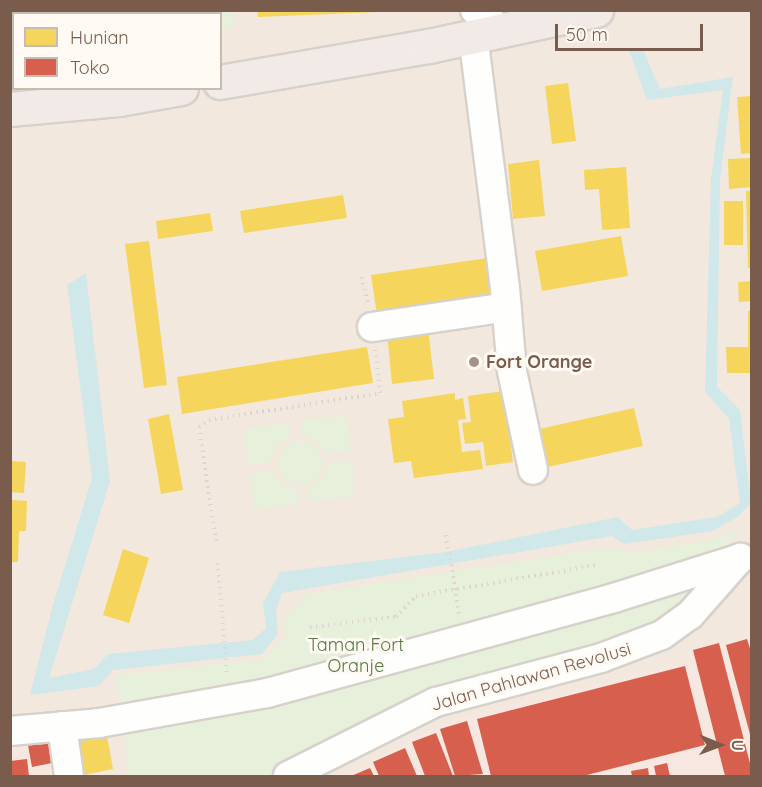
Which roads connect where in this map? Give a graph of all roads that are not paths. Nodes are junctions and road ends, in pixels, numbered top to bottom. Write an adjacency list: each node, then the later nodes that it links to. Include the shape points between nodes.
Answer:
1 (596, 10): 2 (highway)
2 (483, 25): 3 (highway, via 429,46); 7 (street)
3 (222, 82)
4 (160, 90): 5 (highway)
5 (119, 94): 6 (highway)
6 (10, 109)
7 (507, 307): 8 (street); 9 (street, via 512,371)
8 (372, 327)
9 (532, 470)
10 (748, 561): 11 (street, via 267,693); 14 (street, Jalan Pahlawan Revolusi, via 722,579 690,615 662,635 601,658 436,702)
11 (62, 726): 12 (street); 13 (street)
12 (10, 731)
13 (69, 777)
14 (288, 777)

